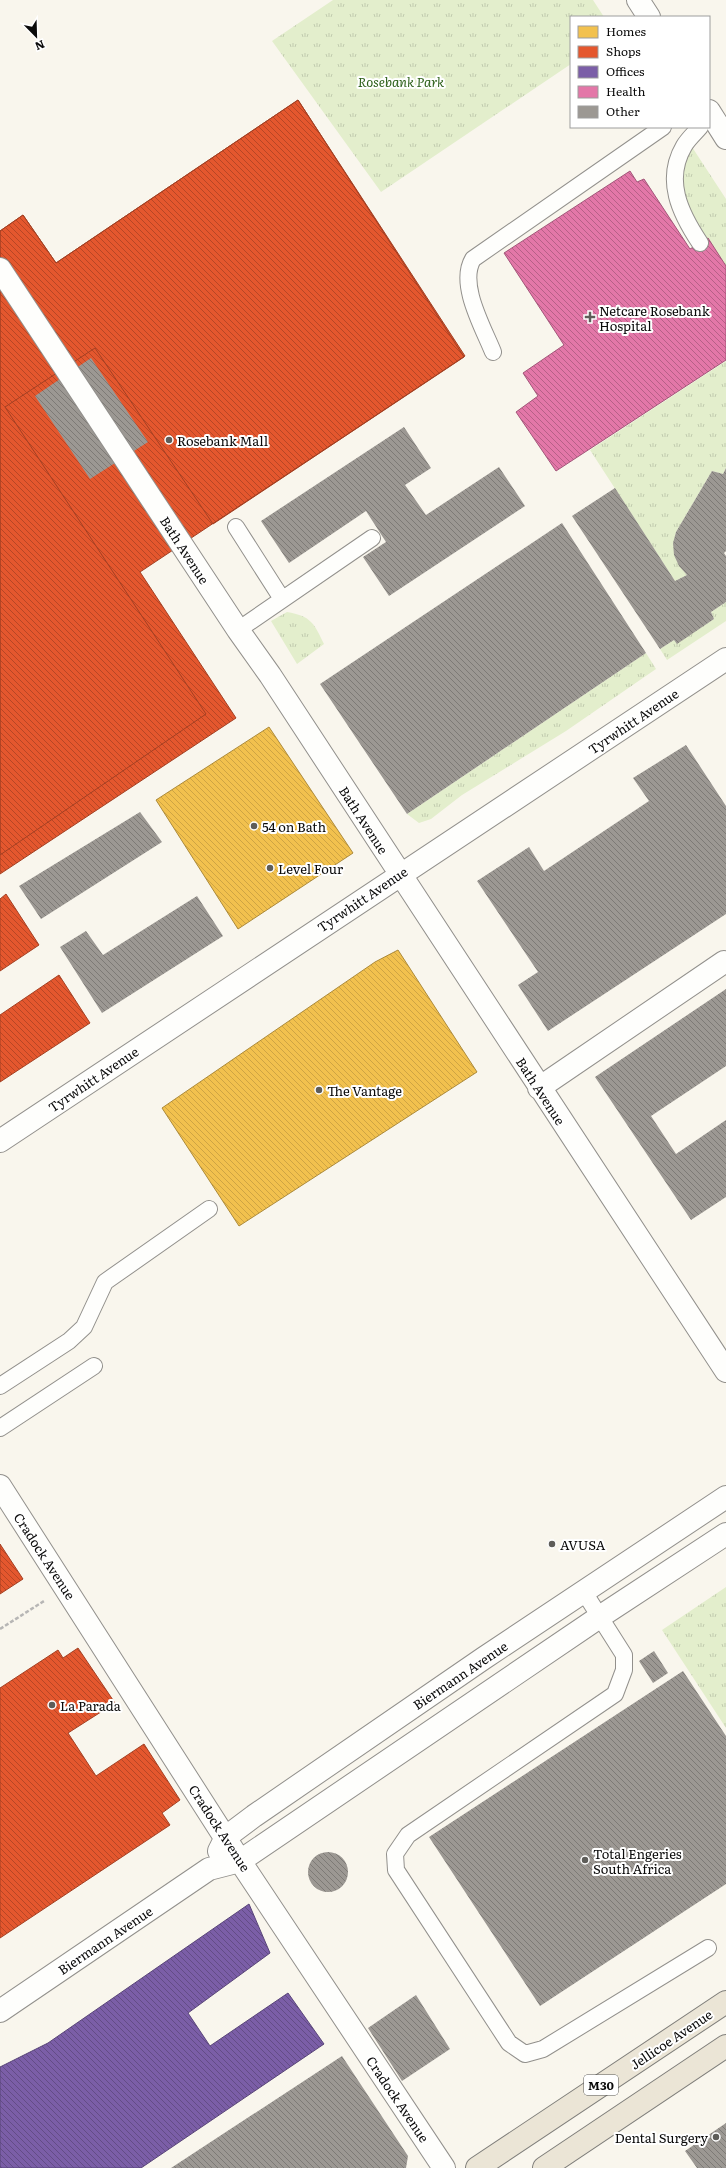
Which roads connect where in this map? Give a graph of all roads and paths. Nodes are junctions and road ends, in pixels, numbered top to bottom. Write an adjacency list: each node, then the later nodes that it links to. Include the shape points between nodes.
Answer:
1 (638, 0): 2 (street)
2 (648, 16)
3 (710, 120): 6 (street)
4 (662, 128): 9 (lane, via 473,259 468,266 469,289)
5 (698, 128): 7 (lane, via 684,145 677,161 674,181 680,209)
6 (726, 138)
7 (700, 243)
8 (0, 269): 13 (street, Bath Avenue)
9 (493, 352)
10 (236, 527): 12 (lane)
11 (372, 538): 12 (lane)
12 (282, 599): 13 (lane)
13 (238, 630): 15 (street, Bath Avenue, via 270,675)
14 (726, 659): 15 (street, Tyrwhitt Avenue)
15 (399, 875): 17 (street, Bath Avenue); 18 (street, Tyrwhitt Avenue)
16 (724, 962): 17 (street)
17 (539, 1088): 21 (street, Bath Avenue)
18 (0, 1141)
19 (209, 1209): 22 (lane, via 105,1282 84,1327 69,1341)
20 (94, 1366): 23 (lane)
21 (726, 1371)
22 (0, 1386)
23 (0, 1428)
24 (0, 1486): 27 (street, Cradock Avenue)
25 (726, 1497): 28 (street, Biermann Avenue)
26 (726, 1534): 29 (street, Biermann Avenue)
27 (65, 1588): 30 (path); 33 (street, Cradock Avenue)
28 (584, 1592): 29 (lane); 31 (street, Biermann Avenue)
29 (600, 1616): 32 (street, Biermann Avenue); 36 (lane, via 624,1655 624,1670 615,1694 408,1835 395,1854 396,1870 509,2043 525,2054 543,2049)
30 (0, 1629)
31 (484, 1658): 32 (street); 33 (street, Biermann Avenue)
32 (502, 1684): 34 (street, Biermann Avenue)
33 (226, 1837): 34 (street, Cradock Avenue); 35 (street, Biermann Avenue)
34 (240, 1861): 35 (street, Biermann Avenue); 40 (street, Cradock Avenue)
35 (209, 1869): 38 (street, Biermann Avenue)
36 (708, 1948)
37 (726, 2002): 41 (main road, Jellicoe Avenue / M30)
38 (0, 2011)
39 (726, 2046): 42 (main road, M30)
40 (444, 2168)
41 (477, 2168)
42 (544, 2168)

